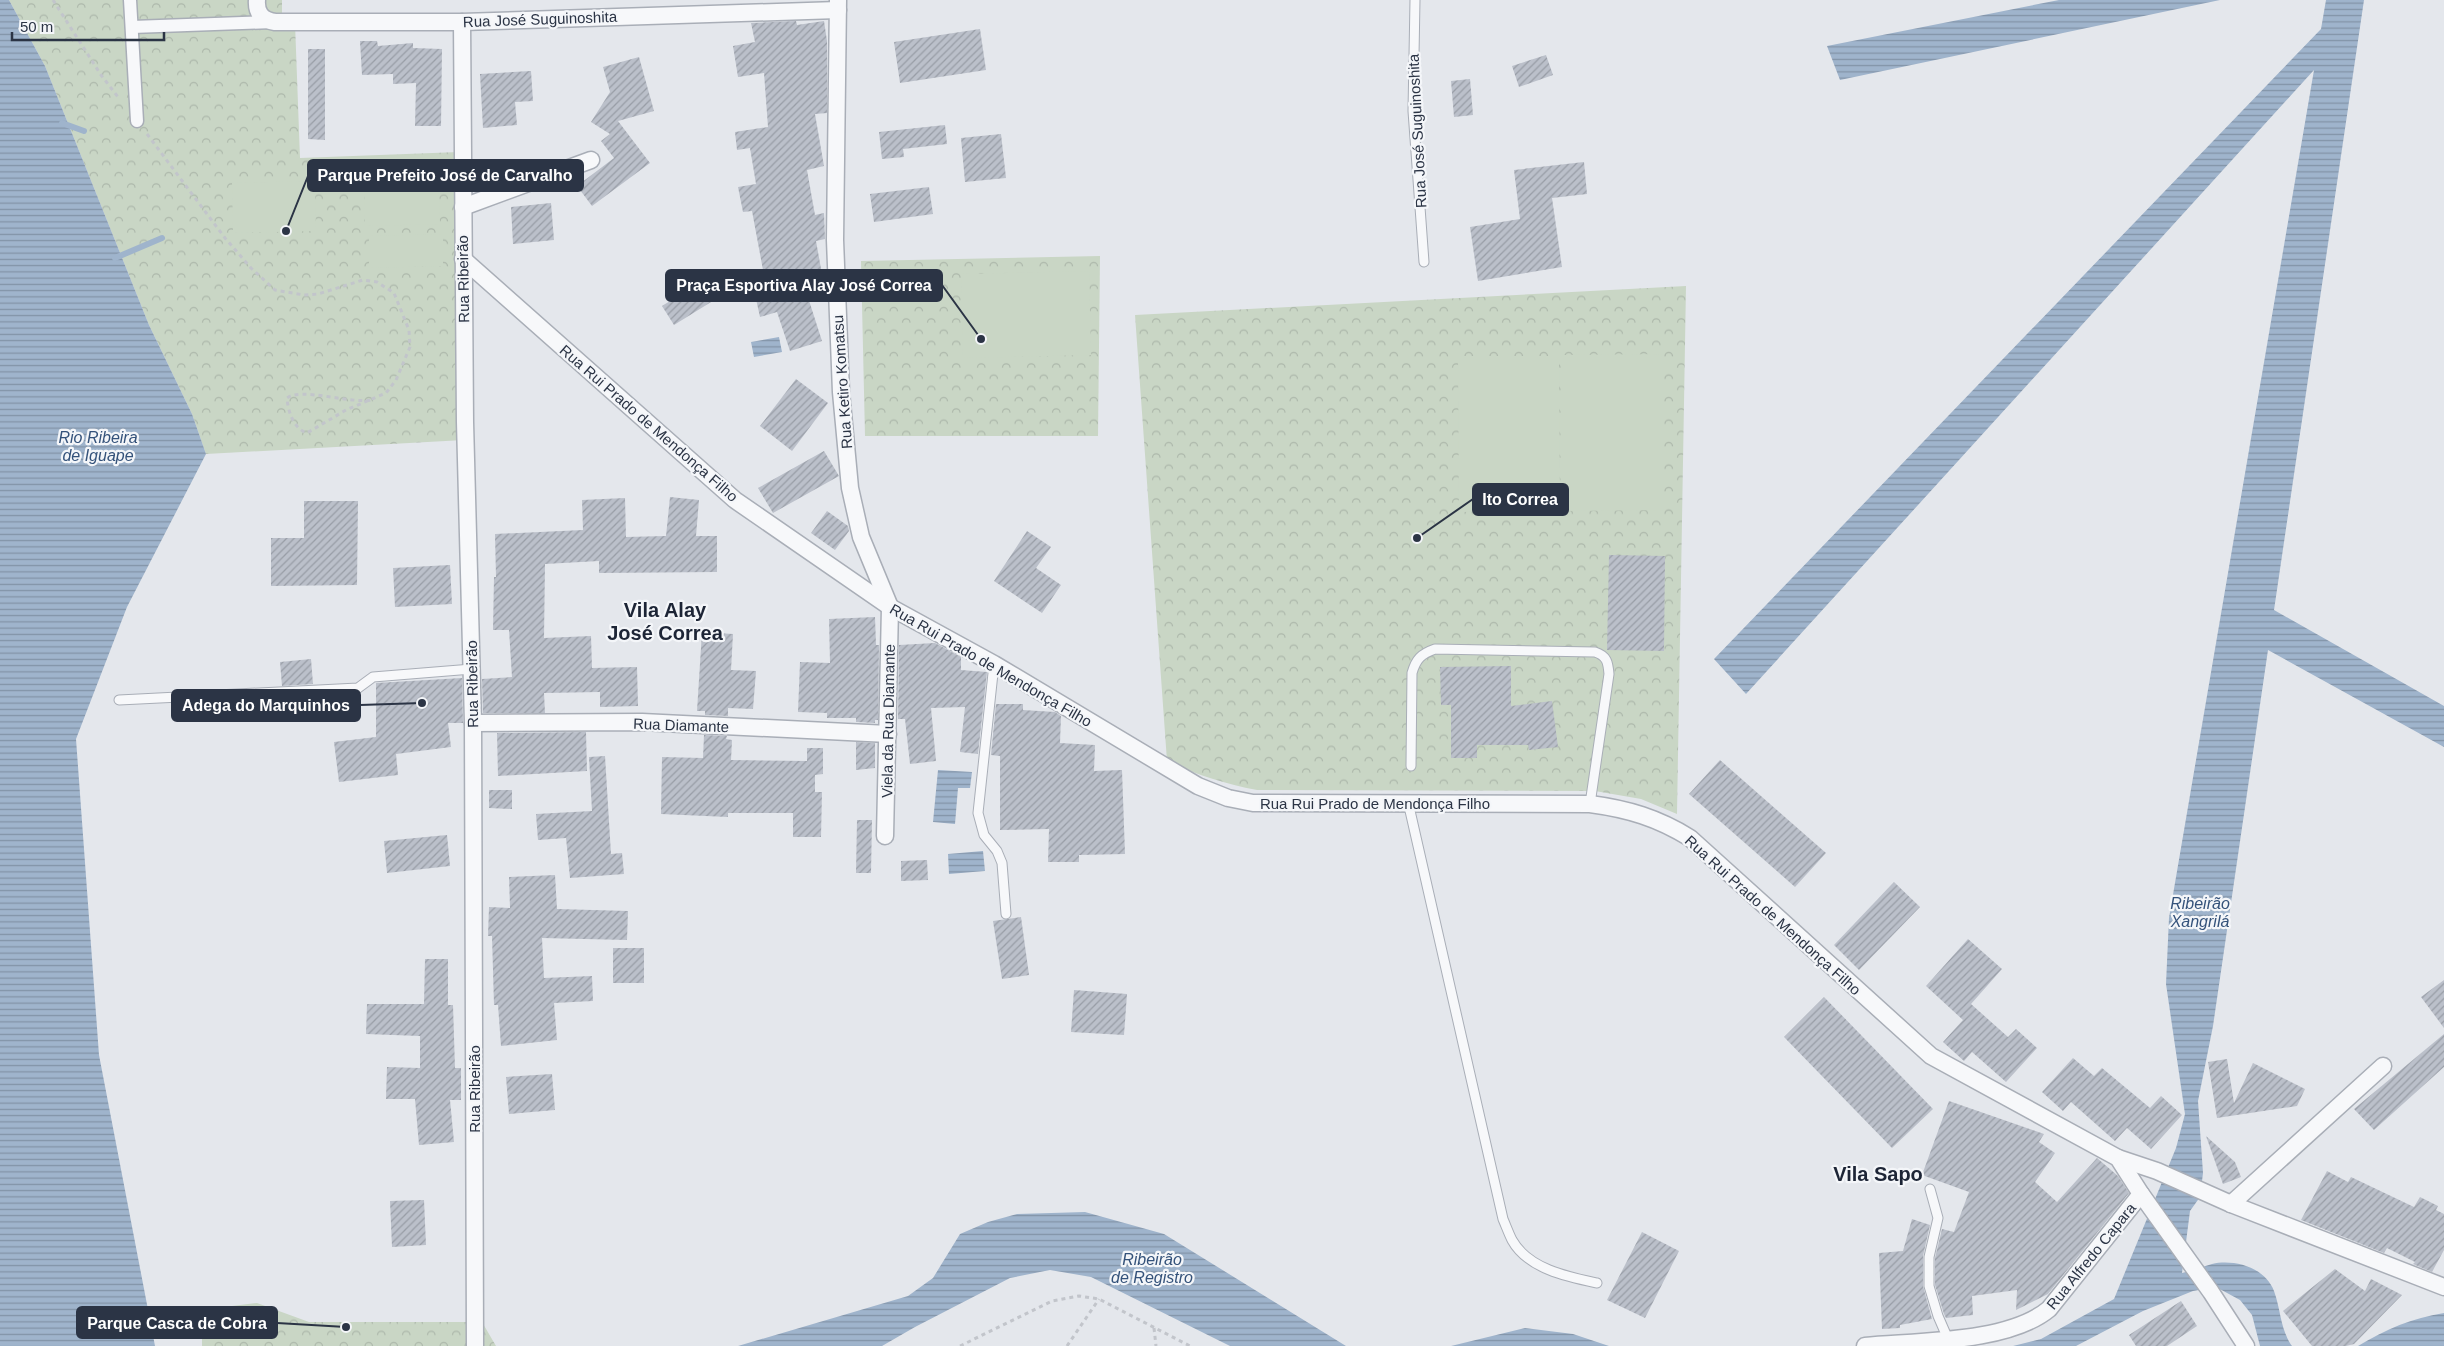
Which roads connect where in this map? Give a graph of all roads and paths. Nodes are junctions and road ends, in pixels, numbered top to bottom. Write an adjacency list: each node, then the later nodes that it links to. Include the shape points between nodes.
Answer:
1 (53, 0): 9 (path)
2 (130, 0): 8 (street)
3 (257, 0): 6 (street, via 262,17)
4 (1415, 0): 14 (lane, Rua José Suguinoshita, via 1413,111)
5 (838, 5): 7 (street, Rua José Suguinoshita); 16 (street, Rua Ketiro Komatsu, via 835,240 841,392 850,488 859,529)
6 (275, 22): 7 (street, Rua José Suguinoshita); 8 (street)
7 (462, 22): 12 (street, Rua Ribeirão)
8 (132, 27): 10 (street)
9 (119, 98)
10 (136, 121): 15 (path, via 250,268 275,290 318,294 363,280 377,282 394,293 409,330 410,347 396,380 386,393)
11 (591, 160): 12 (street)
12 (462, 207): 13 (street, Rua Ribeirão)
13 (463, 259): 16 (street, Rua Rui Prado de Mendonça Filho, via 714,484); 18 (street, Rua Ribeirão)
14 (1424, 262)
15 (372, 400): 15 (path, via 346,410 307,433 295,425 287,398 303,394 360,402)
16 (890, 606): 17 (street, Rua Rui Prado de Mendonça Filho); 21 (street, Viela da Rua Diamante)
17 (994, 664): 23 (street, Rua Rui Prado de Mendonça Filho, via 1172,772 1228,798 1282,804); 26 (lane, via 978,813 984,836 1002,863)
18 (472, 669): 19 (lane, via 373,677 358,688); 20 (street, Rua Ribeirão)
19 (119, 700)
20 (473, 724): 21 (street, Rua Diamante, via 642,722); 37 (street, Rua Ribeirão)
21 (888, 734): 25 (street, Viela da Rua Diamante)
22 (1411, 766): 24 (lane, via 1412,673 1422,653 1436,648 1595,652 1604,655 1609,674)
23 (1408, 802): 24 (street, Rua Rui Prado de Mendonça Filho); 32 (lane, via 1503,1219 1513,1242 1533,1261 1558,1275)
24 (1590, 804): 28 (street, Rua Rui Prado de Mendonça Filho, via 1637,812 1684,835 1931,1056)
25 (885, 836)
26 (1006, 914)
27 (2383, 1066): 31 (street)
28 (2118, 1158): 30 (street, Rua Rui Prado de Mendonça Filho); 31 (street, via 2157,1170)
29 (1930, 1189): 36 (lane, via 1938,1218 1927,1272 1933,1303)
30 (2145, 1200): 36 (street, Rua Alfredo Capara, via 2050,1310 2036,1320 2008,1330); 43 (street, Rua Rui Prado de Mendonça Filho)
31 (2224, 1201): 33 (street)
32 (1596, 1283)
33 (2444, 1287)
34 (1099, 1299): 35 (path); 38 (path, via 1079,1296 1052,1301); 39 (path)
35 (1154, 1327): 40 (path); 41 (path)
36 (1948, 1339): 42 (street, Rua Alfredo Capara)
37 (475, 1346)
38 (960, 1346)
39 (1067, 1346)
40 (1156, 1346)
41 (1190, 1346)
42 (1865, 1346)
43 (2246, 1346)

